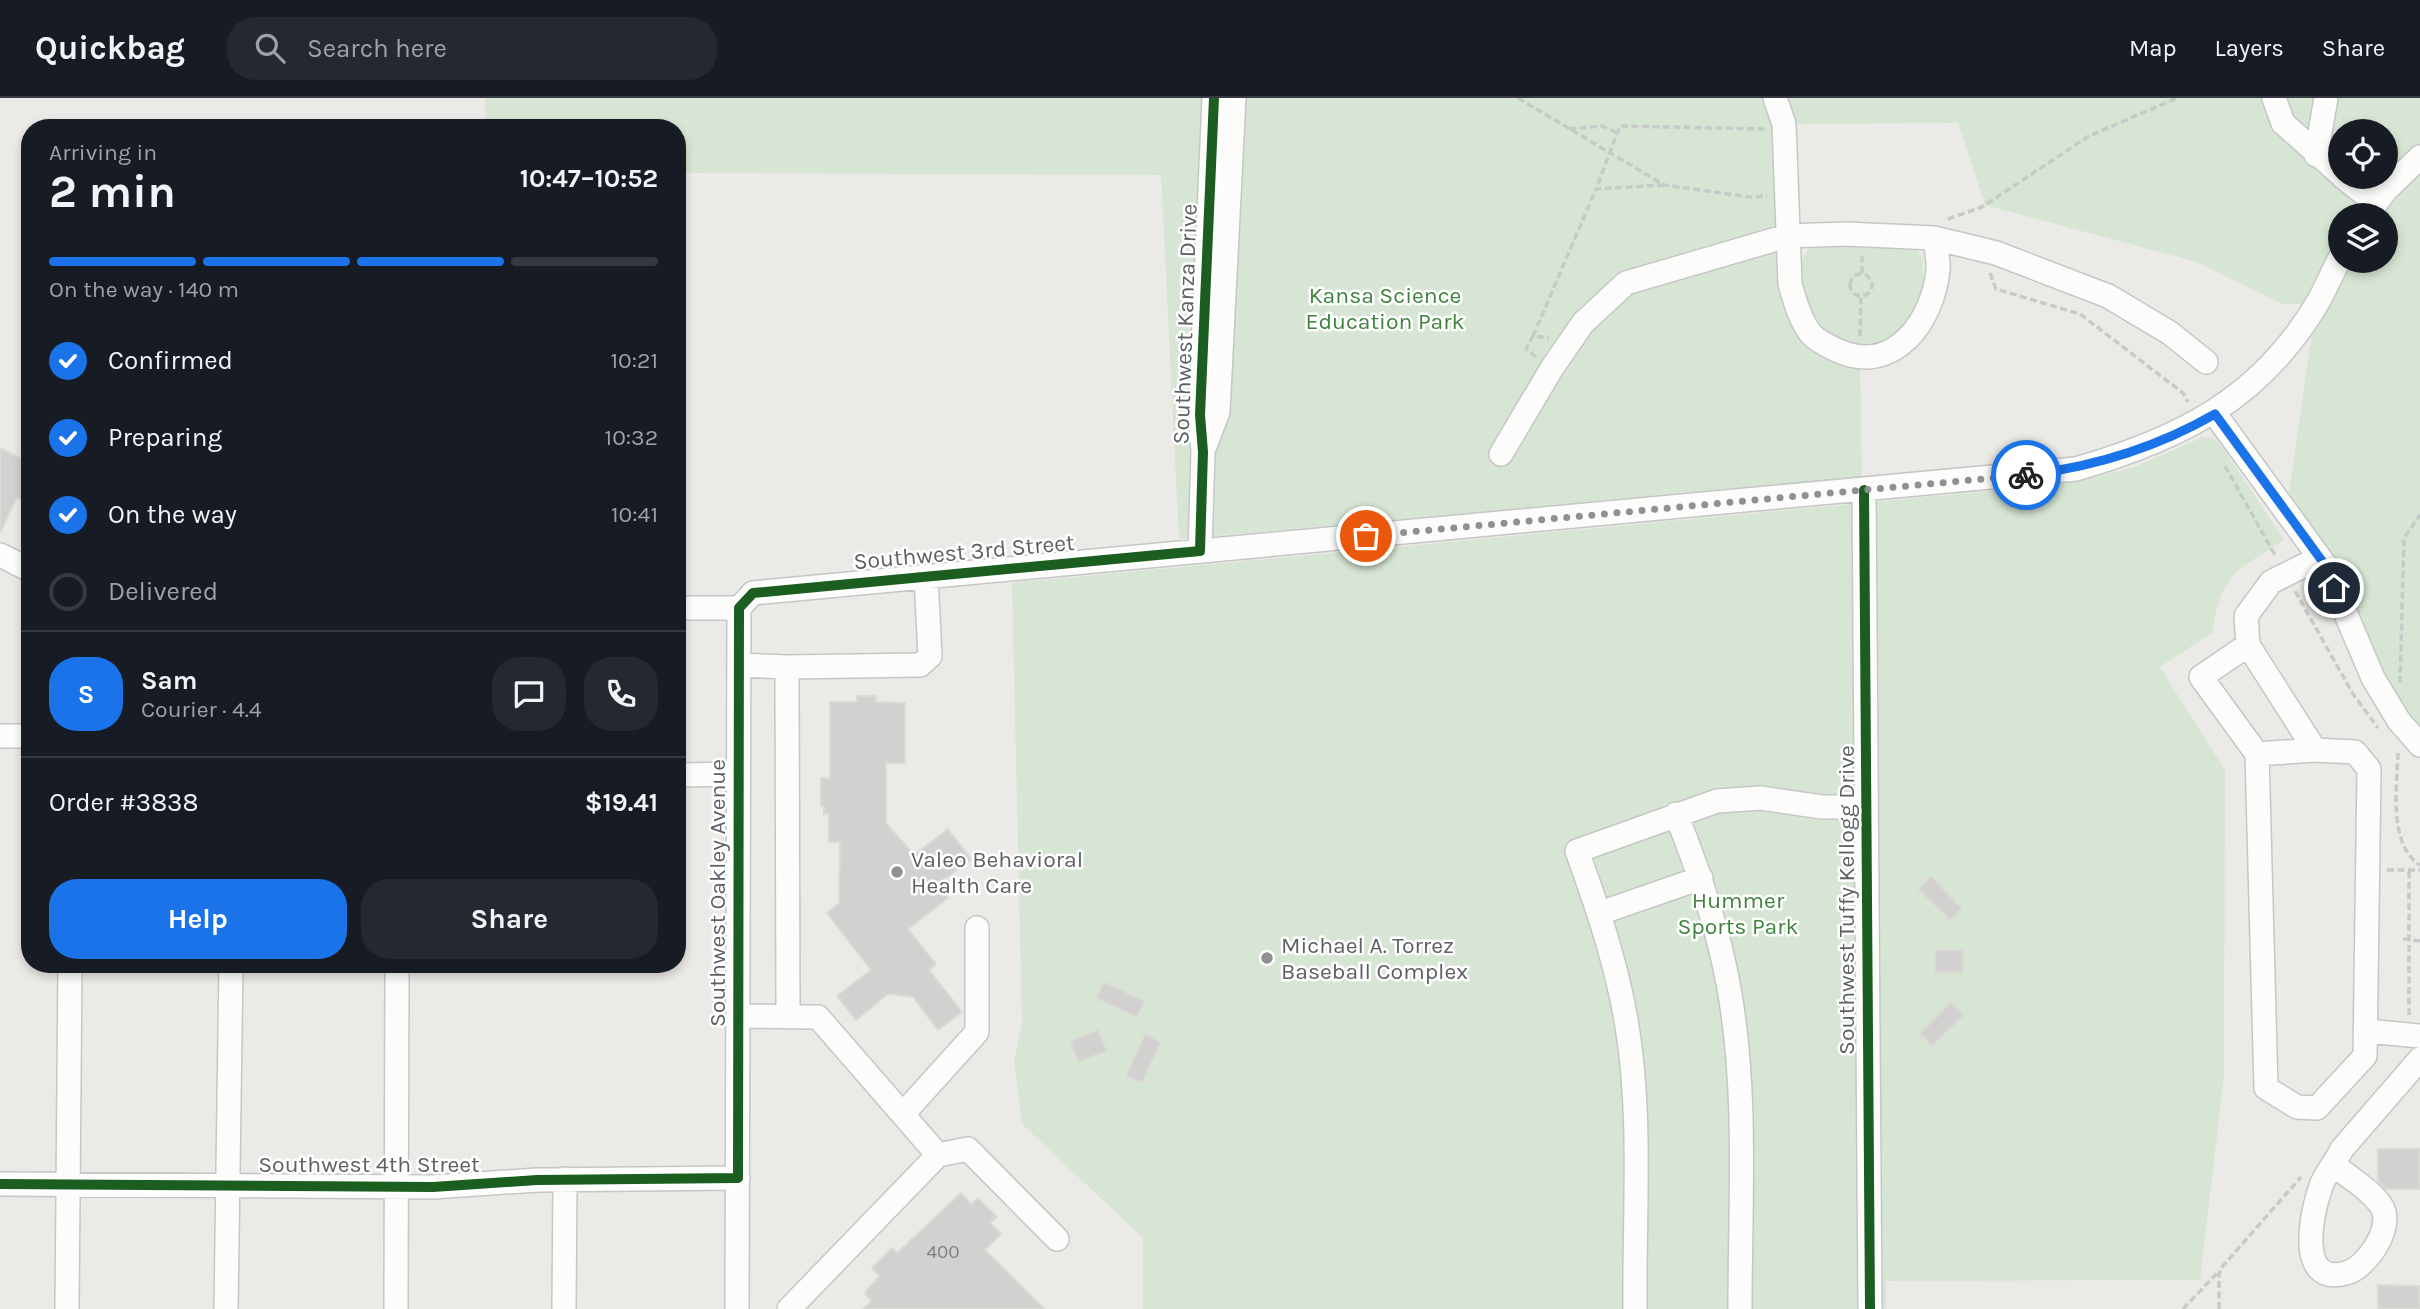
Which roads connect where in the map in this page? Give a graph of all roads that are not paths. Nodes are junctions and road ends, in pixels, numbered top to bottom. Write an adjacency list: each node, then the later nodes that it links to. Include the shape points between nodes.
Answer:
1 (1214, 98): 17 (street, Southwest Kanza Drive, via 1200,415)
2 (1234, 98): 17 (street, Southwest Kanza Drive, via 1218,412)
3 (1775, 98): 13 (street, via 1784,130)
4 (2274, 98): 6 (street, via 2283,123)
5 (2326, 98): 6 (street)
6 (2316, 155): 8 (street)
7 (2420, 157): 11 (street)
8 (2328, 165)
9 (2353, 189): 10 (street)
10 (2366, 203)
11 (2377, 203)
12 (1938, 229): 13 (street); 13 (street, via 1938,269 1923,321 1882,355 1860,360 1812,336 1797,310 1790,284); 15 (street, via 1981,251 2108,296 2170,333)
13 (1787, 236): 18 (street, via 1626,284 1583,323)
14 (2332, 273): 16 (street, Southwest 3rd Street, via 2317,303 2274,361)
15 (2206, 362)
16 (2207, 418): 19 (street, Southwest 3rd Street, via 2133,453 2076,470); 22 (street)
17 (1203, 452): 20 (street, Southwest Kanza Drive)
18 (1501, 454)
19 (1864, 490): 20 (street, Southwest 3rd Street); 37 (street, Southwest Tuffy Kellogg Drive)
20 (1200, 551): 24 (street, Southwest 3rd Street)
21 (0, 555): 23 (street)
22 (2319, 558): 27 (street, via 2271,582 2246,616); 33 (street, via 2373,678 2399,721)
23 (21, 566)
24 (926, 577): 26 (street, Southwest 3rd Street, via 753,593); 29 (street, via 930,656 920,665)
25 (686, 608): 26 (street)
26 (739, 608): 28 (street, Southwest Oakley Avenue)
27 (2248, 645): 32 (street); 34 (street, via 2201,677)
28 (739, 665): 29 (street); 35 (street, Southwest Oakley Avenue)
29 (787, 667): 46 (street)
30 (0, 736): 31 (street)
31 (21, 736)
32 (2315, 750): 34 (street); 47 (street, via 2356,752 2369,769)
33 (2408, 750)
34 (2257, 754): 47 (street, via 2266,1088 2297,1107 2317,1108 2365,1056)
35 (738, 774): 36 (street); 45 (street, Southwest Oakley Avenue)
36 (686, 775)
37 (1866, 807): 38 (street, via 1740,797); 68 (street, Southwest Tuffy Kellogg Drive)
38 (1676, 814): 39 (street); 40 (street, via 1577,851)
39 (1701, 878): 40 (street); 67 (street, via 1728,985 1740,1097)
40 (1600, 913): 66 (street, via 1627,1029 1634,1126)
41 (977, 928): 50 (street, via 977,1032)
42 (70, 973): 56 (street)
43 (231, 973): 57 (street)
44 (397, 973): 58 (street)
45 (738, 1016): 46 (street); 53 (street, Southwest Oakley Avenue)
46 (788, 1017): 50 (street, via 818,1017)
47 (2367, 1031): 48 (street)
48 (2414, 1035)
49 (2420, 1059): 52 (street, via 2342,1149)
50 (903, 1114): 51 (street)
51 (938, 1155): 59 (street, via 968,1149); 65 (street)
52 (2335, 1166)
53 (738, 1178): 54 (street, Southwest 4th Street); 64 (street, Southwest Oakley Avenue)
54 (565, 1179): 58 (street, Southwest 4th Street); 63 (street)
55 (0, 1184): 56 (street, Southwest 4th Street)
56 (68, 1184): 57 (street, Southwest 4th Street); 60 (street)
57 (228, 1185): 58 (street, Southwest 4th Street); 61 (street)
58 (397, 1186): 62 (street)
59 (1057, 1239)
60 (67, 1309)
61 (226, 1309)
62 (396, 1309)
63 (564, 1309)
64 (737, 1309)
65 (789, 1309)
66 (1635, 1309)
67 (1741, 1309)
68 (1870, 1309)

